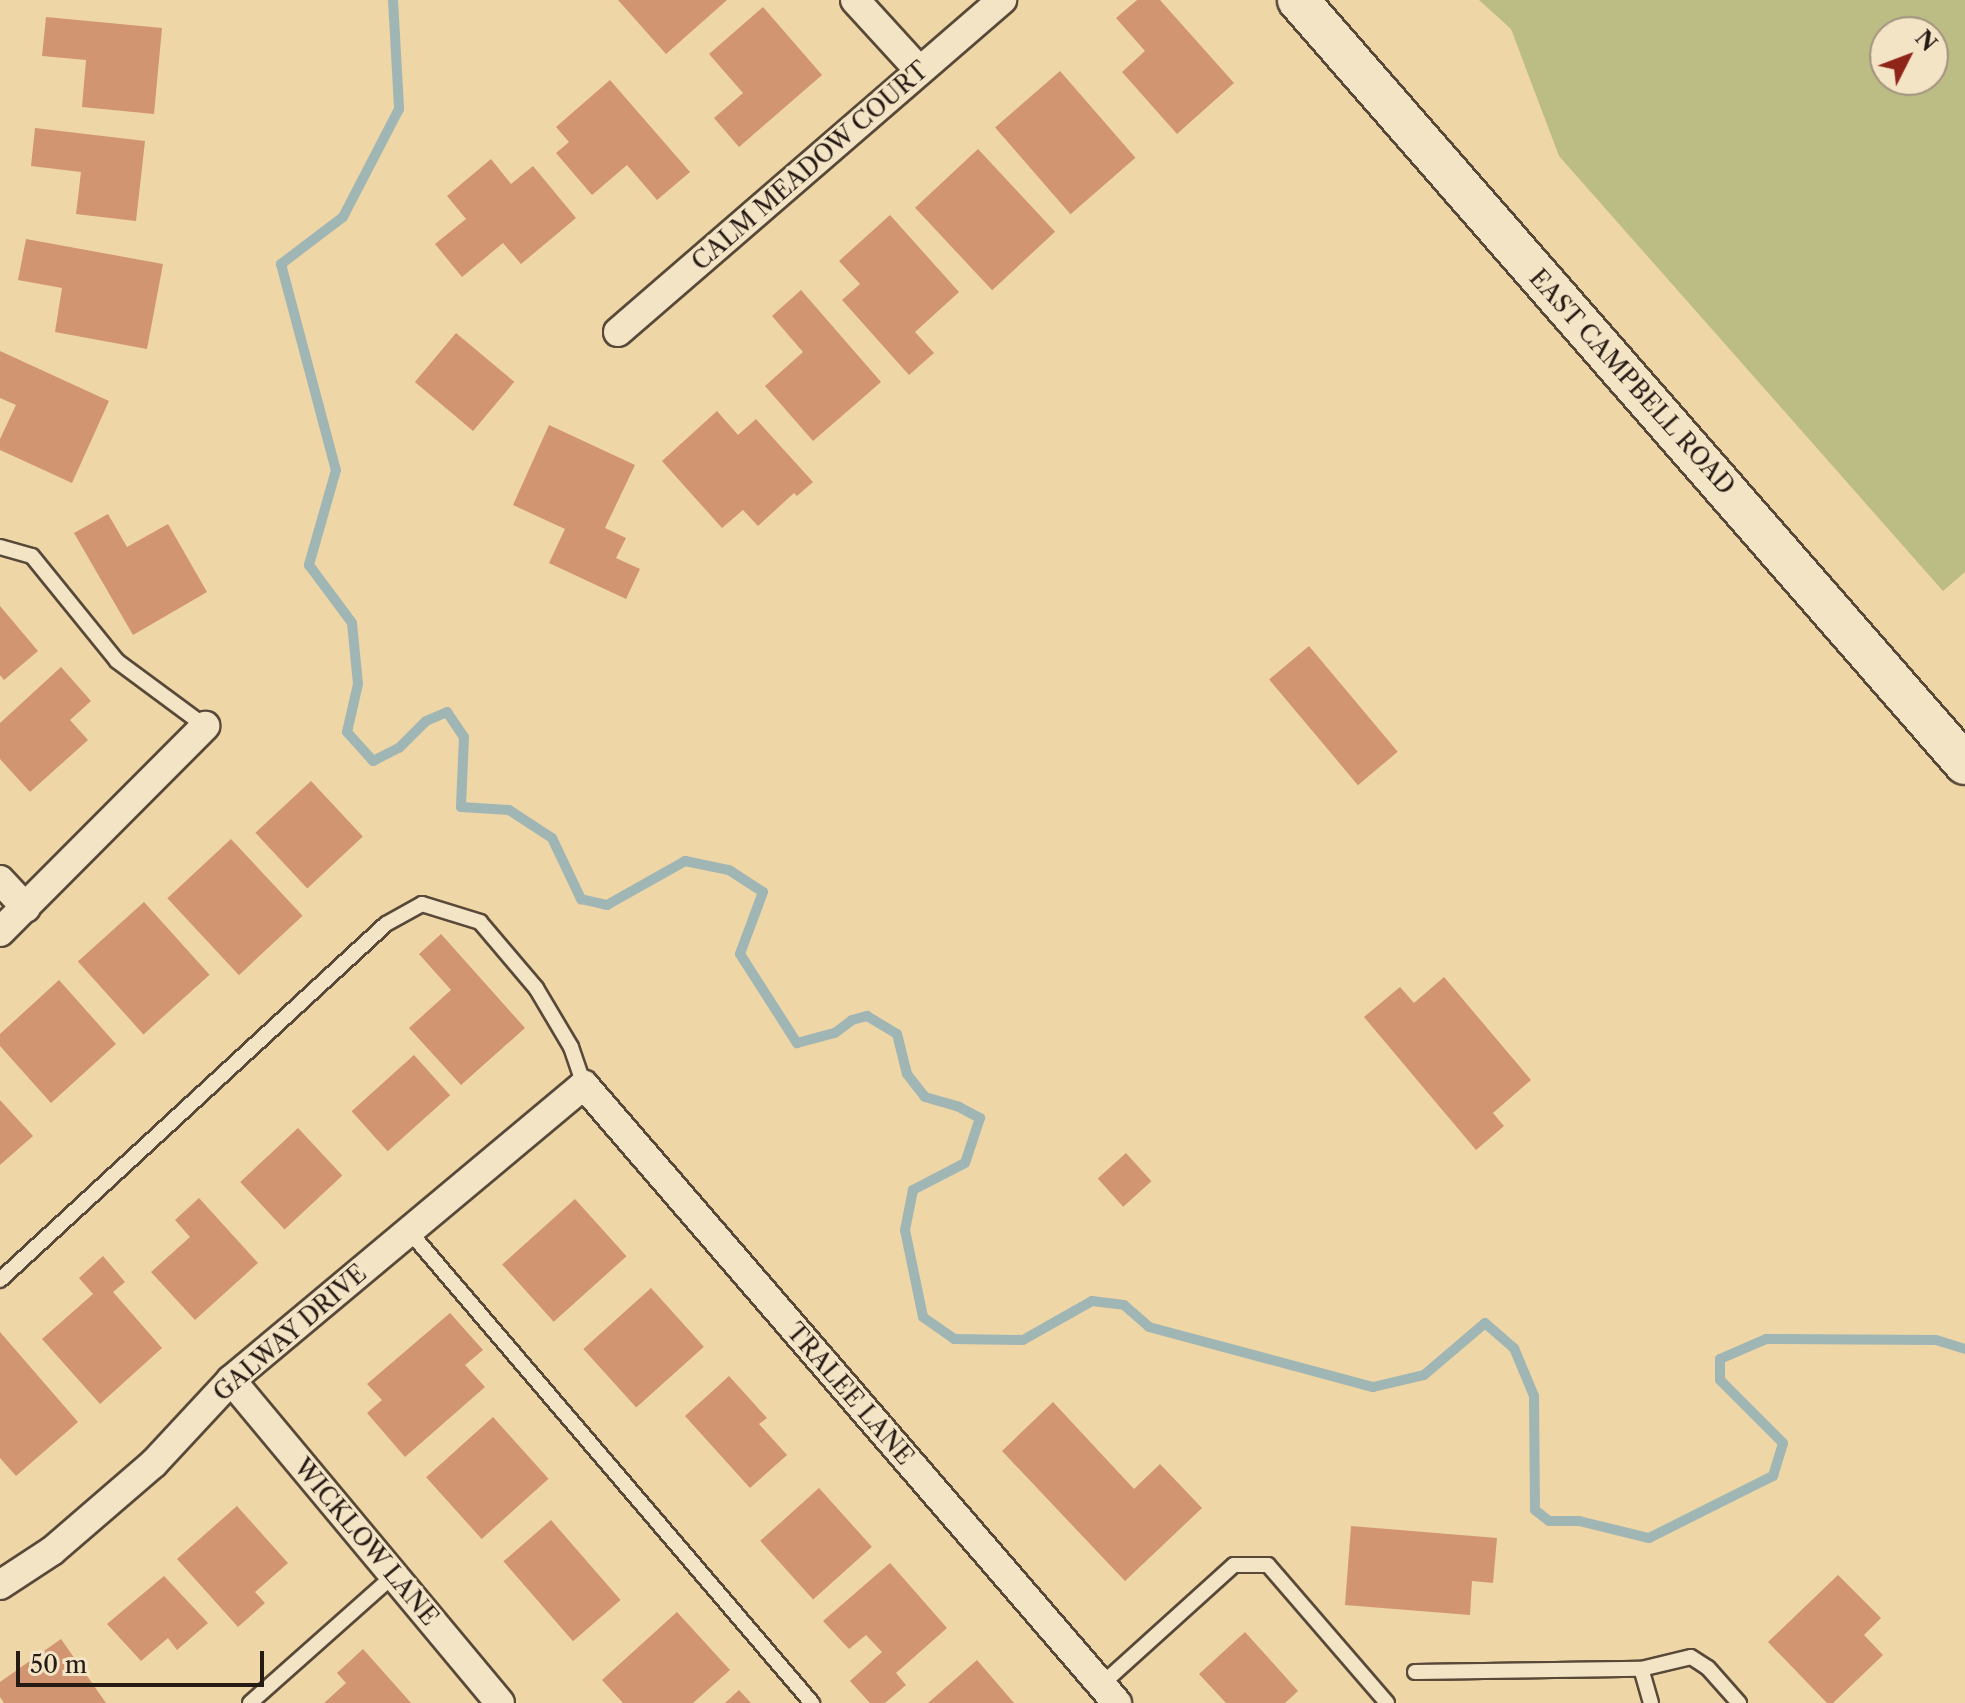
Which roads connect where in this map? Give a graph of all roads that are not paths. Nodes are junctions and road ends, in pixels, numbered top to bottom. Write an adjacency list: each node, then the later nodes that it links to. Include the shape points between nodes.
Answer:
1 (855, 0): 4 (street)
2 (1002, 0): 4 (street, CALM MEADOW COURT)
3 (1298, 0): 8 (main road, EAST CAMPBELL ROAD)
4 (919, 70): 5 (street, CALM MEADOW COURT)
5 (618, 332)
6 (0, 547): 7 (lane, via 32,556 117,661)
7 (205, 726): 10 (street)
8 (1965, 764)
9 (0, 880): 10 (street)
10 (26, 908): 11 (street)
11 (0, 932)
12 (584, 1085): 13 (street, GALWAY DRIVE); 14 (lane, via 571,1047 536,988 480,922 422,904 386,924); 20 (street, TRALEE LANE)
13 (409, 1231): 15 (street, GALWAY DRIVE); 23 (lane)
14 (0, 1280)
15 (231, 1380): 16 (street, WICKLOW LANE); 17 (street, GALWAY DRIVE, via 154,1463 52,1551)
16 (394, 1575): 21 (lane); 22 (street, WICKLOW LANE)
17 (0, 1585)
18 (1641, 1669): 19 (lane); 25 (lane); 26 (lane, via 1691,1657)
19 (1415, 1672)
20 (1109, 1694): 24 (lane, via 1234,1565 1268,1565)
21 (250, 1703)
22 (500, 1703)
23 (812, 1703)
24 (1387, 1703)
25 (1651, 1703)
26 (1739, 1703)

